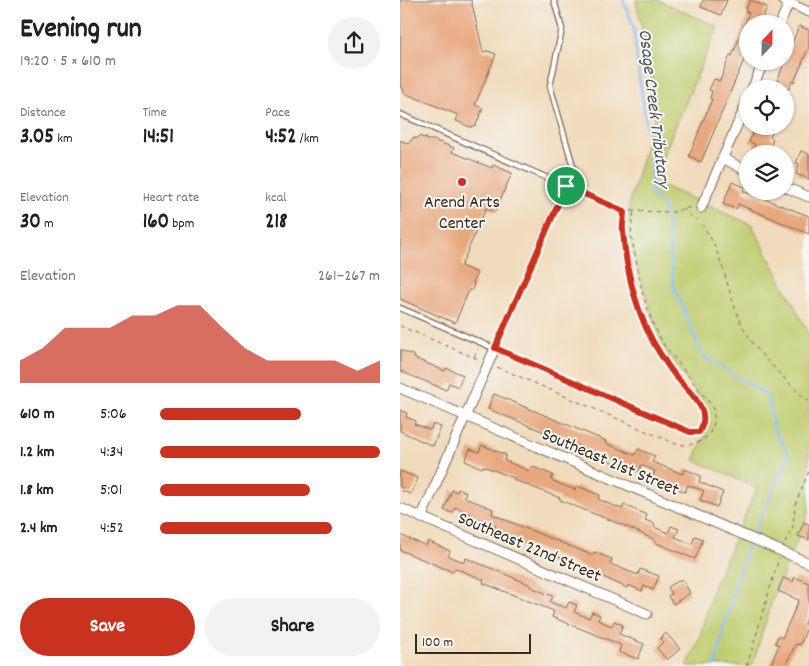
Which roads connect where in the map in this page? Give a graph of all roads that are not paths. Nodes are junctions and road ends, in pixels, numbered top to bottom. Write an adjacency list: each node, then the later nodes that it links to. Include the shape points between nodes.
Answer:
1 (554, 0): 9 (lane, via 562,29 550,86 573,166)
2 (787, 1): 3 (street); 4 (street)
3 (809, 12)
4 (783, 15)
5 (400, 114): 9 (lane)
6 (739, 121): 7 (street)
7 (723, 158): 8 (street); 12 (street)
8 (739, 167)
9 (566, 186): 14 (lane); 14 (lane, via 624,212 622,229 640,313 673,374 698,401 703,425 699,432 690,432)
10 (794, 191): 11 (street)
11 (809, 197)
12 (702, 208)
13 (400, 308): 14 (lane)
14 (495, 348): 16 (street)
15 (400, 388): 16 (street, Southeast 21st Street)
16 (466, 416): 18 (street); 19 (street, Southeast 21st Street)
17 (400, 508): 18 (street, Southeast 22nd Street)
18 (421, 518): 20 (street, Southeast 22nd Street)
19 (809, 564)
20 (647, 614)

